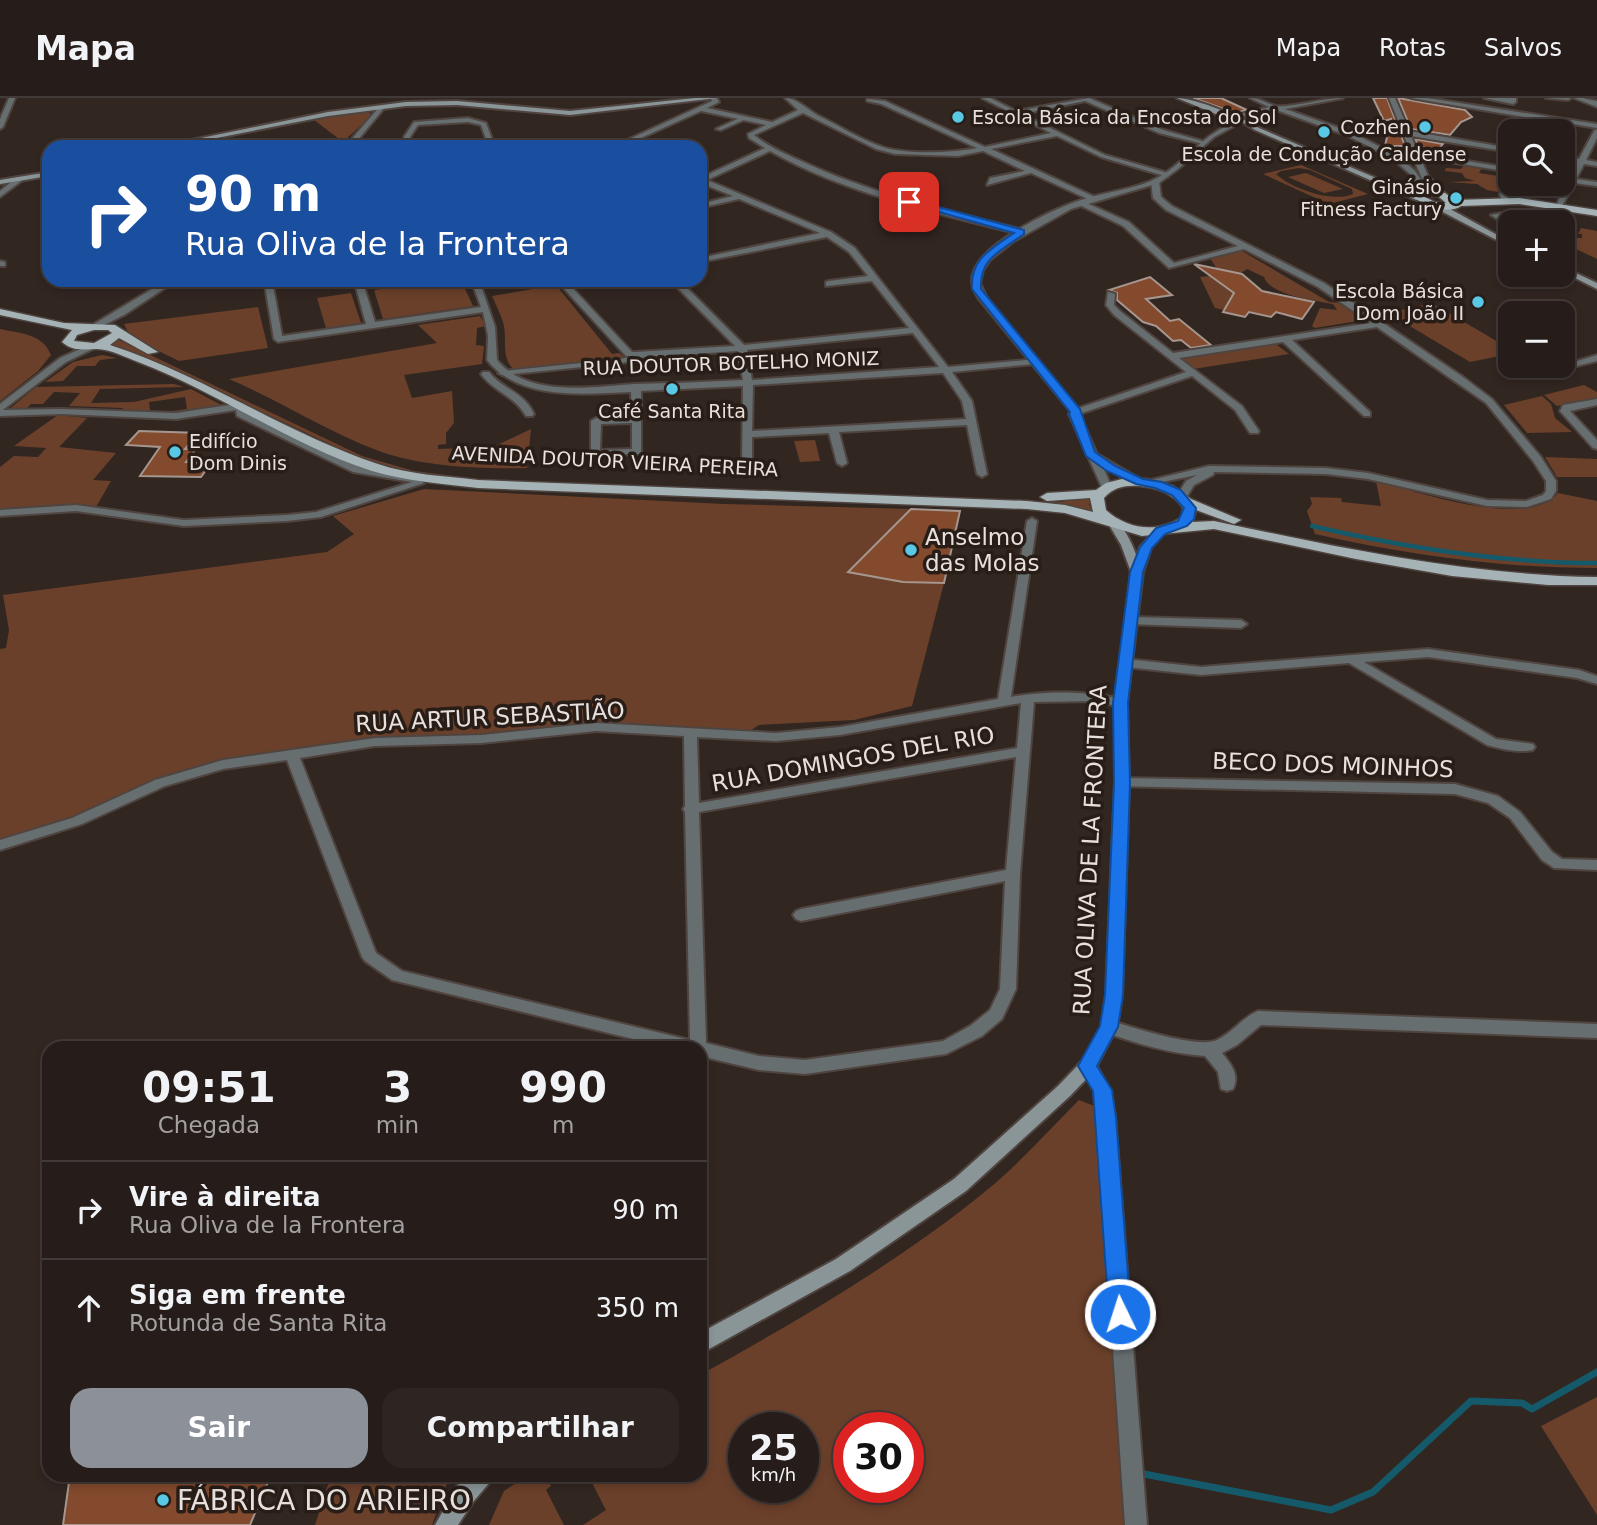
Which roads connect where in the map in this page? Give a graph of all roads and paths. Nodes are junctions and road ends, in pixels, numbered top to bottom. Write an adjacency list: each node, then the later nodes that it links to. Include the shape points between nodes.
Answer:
1 (12, 98): 31 (street)
2 (714, 98): 20 (main road, via 570,113); 24 (street, via 716,102)
3 (788, 98): 25 (street)
4 (985, 98): 26 (street)
5 (1180, 98): 29 (main road)
6 (1253, 98): 23 (street)
7 (1340, 98): 18 (street)
8 (1415, 98): 19 (street); 28 (street)
9 (1487, 98): 10 (street, via 1513,102)
10 (1513, 98)
11 (1549, 98): 12 (street)
12 (1569, 98)
13 (1577, 98): 21 (street)
14 (1584, 98): 21 (street)
15 (1590, 98): 21 (street)
16 (868, 99): 44 (street)
17 (1086, 99): 26 (street); 41 (street, via 1161,132)
18 (1330, 99): 23 (street)
19 (1393, 101): 34 (street)
20 (397, 102): 22 (main road)
21 (1597, 103)
22 (382, 107): 36 (main road); 37 (street)
23 (1279, 108): 29 (street); 46 (street)
24 (701, 109): 27 (street); 40 (street)
25 (803, 110): 30 (street); 44 (street, via 895,152 944,155)
26 (1015, 113): 35 (street)
27 (744, 118): 30 (street); 33 (street)
28 (1546, 118): 32 (street)
29 (1231, 120): 41 (street); 64 (main road, via 1396,188)
30 (772, 124): 42 (street, via 751,136)
31 (0, 127)
32 (1597, 129): 48 (street)
33 (719, 130)
34 (1407, 133): 43 (street); 45 (street)
35 (1057, 134): 44 (street); 54 (street, via 1103,156)
36 (195, 140)
37 (354, 140)
38 (408, 140): 39 (street, via 416,123 468,120 484,124)
39 (490, 140)
40 (631, 140)
41 (1203, 142): 54 (street)
42 (770, 148): 55 (street); 81 (street, via 862,189)
43 (1498, 148)
44 (985, 150): 52 (street)
45 (1415, 154): 46 (street); 50 (street); 66 (street, via 1425,177)
46 (1391, 155): 64 (street)
47 (1575, 160): 48 (street)
48 (1580, 161): 49 (street); 51 (street)
49 (1597, 164)
50 (1498, 168)
51 (1575, 168)
52 (1032, 171): 61 (street); 70 (street)
53 (42, 175): 56 (main road)
54 (1165, 175): 58 (street)
55 (707, 177)
56 (20, 179): 59 (main road); 65 (street)
57 (1575, 180): 62 (street)
58 (1155, 181): 63 (street); 69 (street)
59 (0, 182)
60 (707, 183): 68 (street)
61 (990, 183)
62 (1597, 184)
63 (1135, 187): 69 (street); 70 (street)
64 (1422, 192): 66 (main road); 75 (main road)
65 (0, 195)
66 (1442, 195): 74 (main road)
67 (1504, 196): 71 (street)
68 (740, 197): 73 (street); 82 (street)
69 (1157, 198): 84 (street)
70 (1092, 199): 72 (street)
71 (1505, 201): 74 (main road); 77 (main road)
72 (1079, 203): 81 (street); 84 (street, via 1126,224 1172,266)
73 (707, 204)
74 (1456, 205): 75 (main road); 76 (main road, via 1515,205); 80 (main road)
75 (1438, 206): 83 (main road)
76 (1537, 210)
77 (1539, 210)
78 (1575, 214): 79 (main road)
79 (1597, 215)
80 (1498, 231)
81 (1020, 232): 114 (street, via 982,260 975,280 983,299)
82 (828, 234): 85 (street); 87 (street, via 852,250)
83 (1498, 238)
84 (1247, 246): 101 (street, via 1321,285)
85 (707, 259)
86 (1575, 274): 89 (main road)
87 (874, 278): 88 (street); 104 (street)
88 (829, 284)
89 (1597, 286)
90 (162, 287): 99 (street)
91 (269, 287): 102 (street, via 278,339)
92 (360, 287): 102 (street)
93 (477, 287): 97 (street)
94 (566, 287): 110 (street, via 629,354)
95 (681, 287): 109 (street)
96 (1111, 294): 111 (street, via 1110,305 1117,313)
97 (486, 309): 102 (street); 117 (street, via 494,330 492,360)
98 (0, 312): 103 (main road)
99 (121, 313): 103 (street); 105 (street)
100 (0, 319): 107 (main road, via 39,327)
101 (1381, 324): 106 (street); 139 (street, via 1489,401 1551,481 1547,496 1527,504 1487,503 1368,475)
102 (371, 325)
103 (91, 327): 105 (main road); 107 (main road)
104 (916, 330): 109 (street); 116 (street)
105 (117, 331): 108 (main road, via 110,341); 144 (main road, AVENIDA DOUTOR VIEIRA PEREIRA, via 131,343 354,448 432,471 480,477 1023,497)
106 (1284, 338): 111 (street); 129 (street)
107 (68, 341): 108 (main road, AVENIDA DOUTOR VIEIRA PEREIRA); 113 (street)
108 (95, 346): 113 (street); 125 (main road, AVENIDA DOUTOR VIEIRA PEREIRA, via 144,360)
109 (741, 348): 110 (street); 120 (street)
110 (642, 355): 117 (street)
111 (1171, 356): 118 (street)
112 (1597, 358): 115 (street)
113 (63, 360): 126 (street)
114 (1034, 361): 116 (street, RUA DOUTOR BOTELHO MONIZ); 127 (street)
115 (1575, 364)
116 (947, 371): 120 (street, RUA DOUTOR BOTELHO MONIZ); 131 (street, via 967,401)
117 (502, 373): 121 (street, RUA DOUTOR BOTELHO MONIZ)
118 (1193, 373): 127 (street); 133 (street, via 1239,408)
119 (486, 374): 123 (street, via 490,381)
120 (748, 383): 122 (street, RUA DOUTOR BOTELHO MONIZ); 134 (street)
121 (541, 386): 122 (street, RUA DOUTOR BOTELHO MONIZ); 123 (street)
122 (636, 387): 130 (street)
123 (517, 395): 128 (street)
124 (1597, 402): 135 (street, via 1566,407 1565,411)
125 (242, 407): 126 (street, via 173,419); 138 (street, AVENIDA DOUTOR VIEIRA PEREIRA, via 240,414); 142 (main road, AVENIDA DOUTOR VIEIRA PEREIRA, via 377,468)
126 (0, 411)
127 (1076, 412): 136 (street)
128 (529, 414)
129 (1367, 414)
130 (637, 420): 130 (street, via 637,452 595,453 596,422)
131 (969, 422): 132 (street); 140 (street)
132 (833, 429): 134 (street); 137 (street)
133 (1254, 431)
134 (750, 434): 141 (street, via 747,469)
135 (1597, 446)
136 (1090, 454): 143 (street); 144 (street)
137 (842, 463)
138 (357, 470): 142 (street, AVENIDA DOUTOR VIEIRA PEREIRA); 145 (street, via 386,487)
139 (1218, 470): 143 (street); 146 (street, via 1190,483)
140 (982, 474)
141 (753, 475)
142 (430, 479): 145 (street); 149 (main road, AVENIDA DOUTOR VIEIRA PEREIRA, via 1027,505)
143 (1146, 483): 144 (main road, AVENIDA DOUTOR VIEIRA PEREIRA, via 1122,483); 146 (main road)
144 (1103, 491): 149 (main road, via 1096,506)
145 (382, 495): 147 (street, via 287,519 184,523 76,508)
146 (1184, 499): 150 (main road, via 1190,513); 153 (main road, via 1218,516 1399,556 1491,569)
147 (0, 513)
148 (1032, 521): 161 (street)
149 (1110, 521): 151 (main road, AVENIDA DOUTOR VIEIRA PEREIRA, via 1131,529); 152 (main road, RUA OLIVA DE LA FRONTERA, via 1127,545)
150 (1176, 527): 151 (main road); 154 (main road, via 1214,525 1444,571)
151 (1160, 531): 152 (main road, RUA OLIVA DE LA FRONTERA, via 1146,547)
152 (1137, 572): 155 (main road, RUA OLIVA DE LA FRONTERA)
153 (1597, 573)
154 (1597, 581)
155 (1133, 621): 156 (street); 158 (main road, RUA OLIVA DE LA FRONTERA)
156 (1241, 624)
157 (1354, 661): 158 (street, via 1201,671); 159 (street, via 1428,653); 164 (street, via 1492,742)
158 (1126, 663): 162 (main road, RUA OLIVA DE LA FRONTERA)
159 (1597, 680)
160 (1028, 698): 161 (street, RUA ARTUR SEBASTIÃO); 162 (street, RUA ARTUR SEBASTIÃO, via 1095,697); 165 (street)
161 (1004, 701): 163 (street, RUA ARTUR SEBASTIÃO, via 840,732 776,737)
162 (1121, 703): 167 (main road, RUA OLIVA DE LA FRONTERA)
163 (690, 732): 166 (street, RUA ARTUR SEBASTIÃO, via 596,727 482,739 375,742); 168 (street)
164 (1528, 747)
165 (1024, 751): 168 (street, RUA DOMINGOS DEL RIO); 171 (street)
166 (292, 754): 169 (street, RUA ARTUR SEBASTIÃO, via 223,765 160,783 77,821); 175 (street, via 370,957 398,976)
167 (1122, 783): 170 (street, BECO DOS MOINHOS, via 1455,789 1493,799 1515,815 1547,856 1559,864); 173 (main road, RUA OLIVA DE LA FRONTERA)
168 (690, 809): 176 (street)
169 (0, 845)
170 (1597, 865)
171 (1013, 874): 172 (street); 177 (street, via 1008,989 996,1014 976,1031 946,1047 805,1067 759,1063)
172 (801, 915)
173 (1109, 1027): 178 (street); 179 (main road, RUA OLIVA DE LA FRONTERA)
174 (1597, 1031): 178 (street, via 1258,1018 1230,1042)
175 (669, 1041)
176 (698, 1041)
177 (707, 1050)
178 (1210, 1050): 180 (street, via 1226,1070)
179 (1088, 1066): 181 (main road, RUA OLIVA DE LA FRONTERA, via 993,1158 923,1212 843,1265); 184 (street, via 1102,1090 1106,1117)
180 (1227, 1084)
181 (707, 1340)
182 (476, 1482): 183 (main road)
183 (446, 1525)
184 (1136, 1525)

